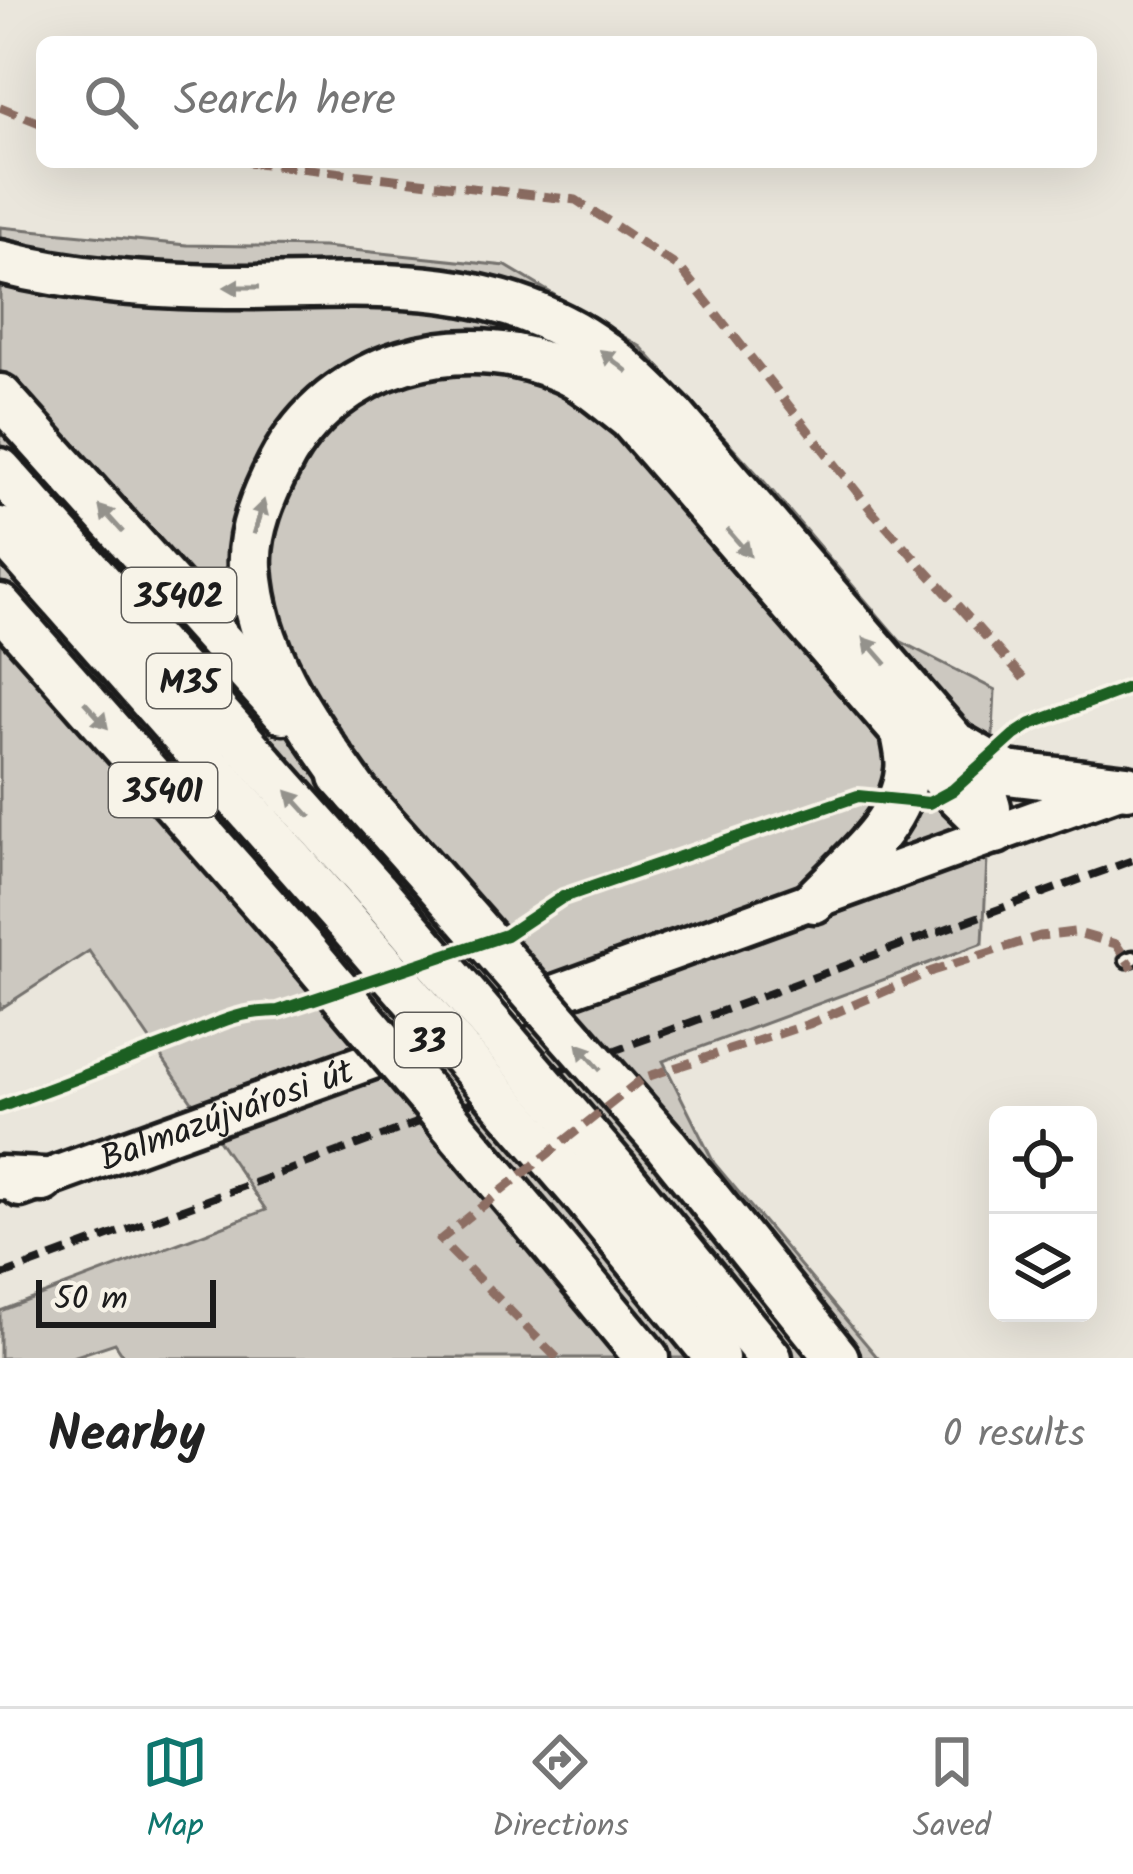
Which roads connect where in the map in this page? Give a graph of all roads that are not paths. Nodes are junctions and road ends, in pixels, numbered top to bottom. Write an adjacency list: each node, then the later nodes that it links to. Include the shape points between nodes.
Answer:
1 (0, 262): 7 (highway, one-way to 1, via 674,416 567,329 520,308 439,289 107,282)
2 (0, 396): 9 (highway, 35402, one-way to 2)
3 (0, 470): 14 (highway, M35, one-way to 3, bridge, via 377,892)
4 (0, 529): 14 (highway, M35, bridge, via 345,920)
5 (6, 614): 16 (highway, 35401, one-way to 16, bridge, via 307,953)
6 (903, 733): 9 (highway, one-way to 6, via 304,720 261,631 249,563 255,522 287,450 327,403 386,366 462,352 500,353 567,373 630,418); 10 (highway); 11 (highway, via 908,768 899,801 883,830)
7 (951, 740): 8 (highway, via 1007,773); 10 (highway, via 983,788)
8 (1130, 785): 10 (main road, 33)
9 (357, 794): 19 (highway, one-way to 9, bridge, via 666,1145)
10 (996, 832): 11 (main road, 33)
11 (814, 901): 13 (main road, Balmazújvárosi út / 33)
12 (0, 1178): 13 (highway)
13 (43, 1180): 15 (main road, 33)
14 (601, 1184): 17 (highway, M35); 18 (highway, M35)
15 (0, 1195)
16 (647, 1358)
17 (717, 1358)
18 (770, 1358)
19 (837, 1358)

